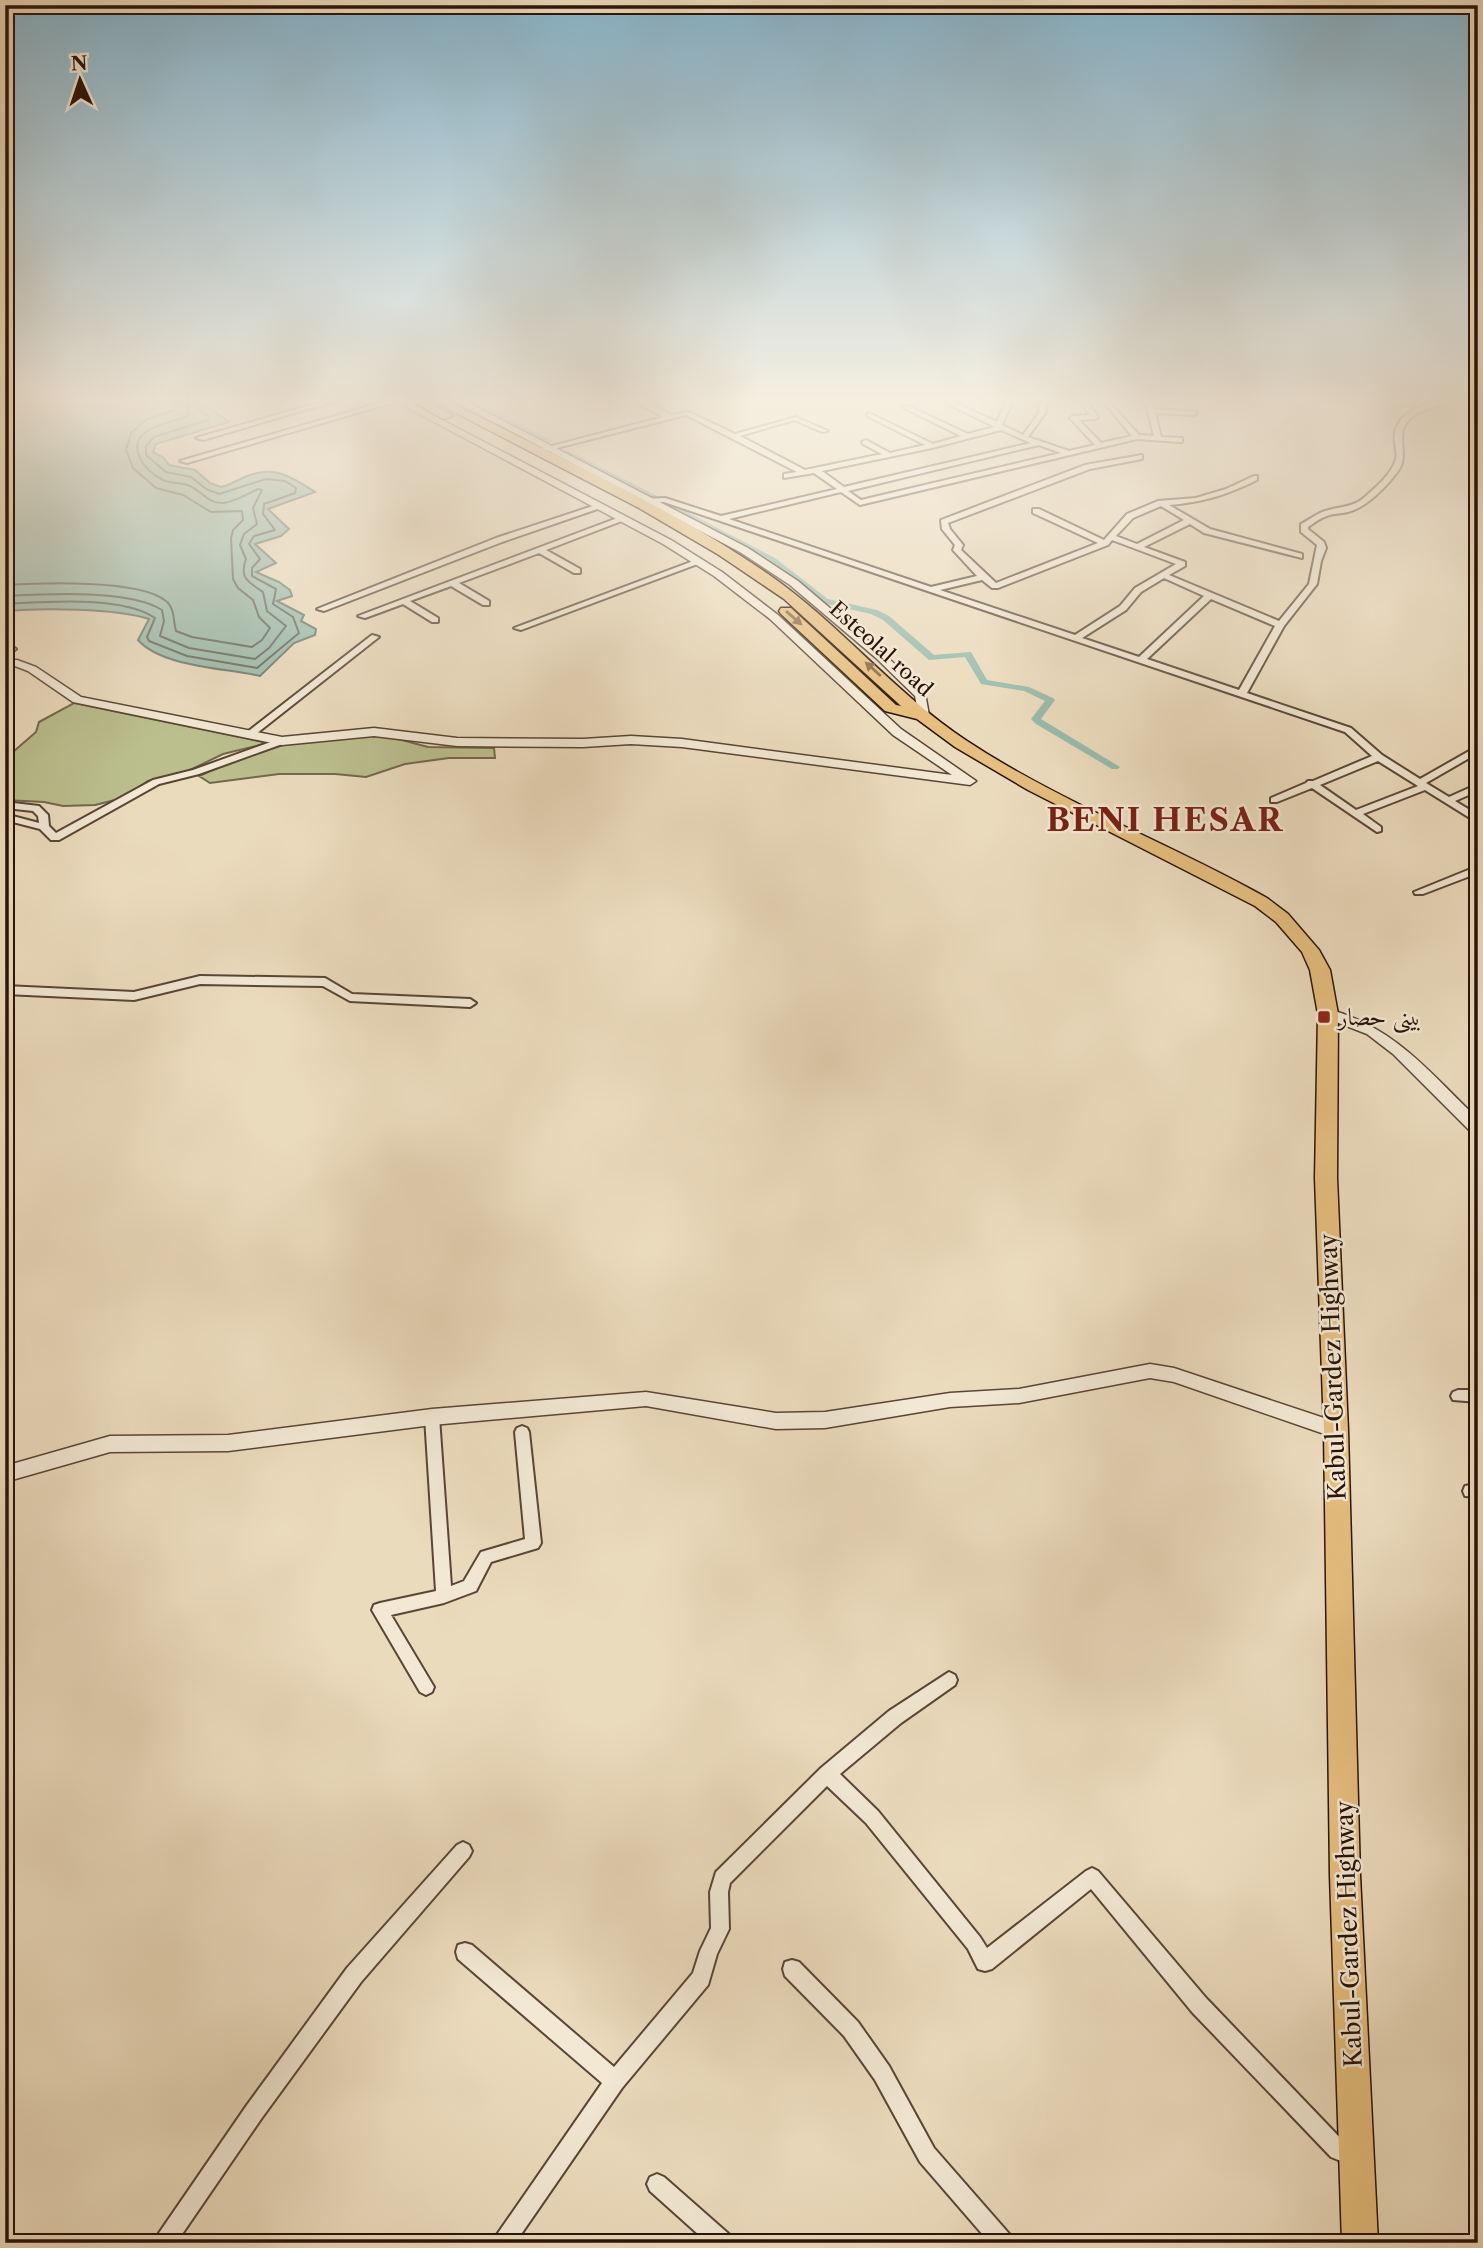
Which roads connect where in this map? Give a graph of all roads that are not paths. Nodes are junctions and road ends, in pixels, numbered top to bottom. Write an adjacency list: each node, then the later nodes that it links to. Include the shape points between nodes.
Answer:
1 (595, 505): 11 (street)
2 (616, 505): 39 (highway, Esteolal road, one-way to 39, via 701,550 753,585 791,615)
3 (641, 505): 40 (highway, Esteolal road, one-way to 3, via 765,578)
4 (659, 505): 40 (street, via 744,550 803,590 921,695)
5 (679, 505): 14 (street)
6 (780, 505): 14 (street)
7 (984, 505): 23 (street, via 944,522 959,545 957,550)
8 (1156, 505): 16 (street, via 1130,516)
9 (1164, 505): 15 (street)
10 (1358, 505): 32 (street, via 1324,514 1304,526 1321,544 1322,552 1313,584)
11 (599, 507): 13 (street); 29 (street)
12 (1036, 511): 16 (street)
13 (623, 519): 18 (street); 20 (street)
14 (719, 519): 25 (street)
15 (1191, 520): 17 (street); 19 (street, via 1207,531)
16 (1108, 540): 17 (street); 23 (street, via 995,586)
17 (1137, 547): 22 (street, via 1182,564)
18 (542, 551): 21 (street); 24 (street)
19 (1299, 556)
20 (699, 562): 33 (street); 39 (street, via 774,617)
21 (577, 571)
22 (1163, 575): 26 (street); 35 (street)
23 (983, 577): 25 (street)
24 (453, 583): 27 (street); 28 (street)
25 (933, 589): 35 (street)
26 (1210, 595): 32 (street); 36 (street)
27 (404, 601): 30 (street); 31 (street)
28 (486, 603)
29 (321, 609)
30 (362, 616)
31 (435, 620)
32 (1280, 625): 38 (street)
33 (518, 628)
34 (375, 637): 41 (street)
35 (1076, 638): 36 (street)
36 (1142, 659): 38 (street)
37 (5, 663): 41 (street, via 32,669 78,700)
38 (1241, 695): 44 (street, via 1348,730)
39 (883, 711): 40 (highway, Esteolal road); 42 (street, via 908,740 970,781 631,740 457,742 374,732)
40 (923, 715): 60 (highway, Kabul-Gardez Highway, via 1002,769 1261,902 1310,950 1320,970)
41 (249, 735): 42 (street)
42 (282, 741): 54 (street, via 156,782 55,838)
43 (1478, 750): 46 (street)
44 (1379, 757): 45 (street); 46 (street)
45 (1311, 783): 48 (street); 51 (street)
46 (1421, 785): 49 (street); 51 (street)
47 (1478, 787): 49 (street)
48 (1274, 800)
49 (1448, 801): 53 (street)
50 (5, 805): 54 (street, via 36,808)
51 (1355, 814): 55 (street)
52 (5, 817): 54 (street)
53 (1478, 820)
54 (44, 827)
55 (1377, 829)
56 (1478, 869): 57 (street)
57 (1419, 892)
58 (5, 990): 59 (street, via 134,996 200,979 325,982 350,997)
59 (470, 1003)
60 (1328, 1014): 61 (street, via 1372,1031 1398,1050); 65 (highway, Kabul-Gardez Highway, via 1326,1178)
61 (1478, 1129)
62 (1458, 1396): 63 (street)
63 (1478, 1396)
64 (432, 1417): 65 (street, via 646,1399 776,1421 825,1420 950,1400 1020,1396 1160,1371); 67 (street, via 228,1443 110,1444); 68 (street)
65 (1336, 1430): 76 (highway, Kabul-Gardez Highway, via 1345,1875)
66 (522, 1432): 68 (street, via 533,1543 486,1557 470,1586)
67 (7, 1478)
68 (444, 1596): 70 (street, via 380,1610)
69 (949, 1680): 71 (street, via 895,1717)
70 (426, 1687)
71 (827, 1774): 75 (street, via 722,1878 720,1929 701,1978); 76 (street, via 872,1817 985,1962 1091,1877 1199,2005 1338,2150)
72 (463, 1852): 78 (street, via 354,1975)
73 (465, 1952): 75 (street)
74 (792, 1969): 81 (street, via 851,2029 882,2073 927,2155)
75 (615, 2081): 79 (street)
76 (1358, 2158): 82 (highway, Kabul-Gardez Highway)
77 (657, 2184): 80 (street)
78 (164, 2243)
79 (503, 2243)
80 (724, 2243)
81 (1004, 2243)
82 (1360, 2243)

